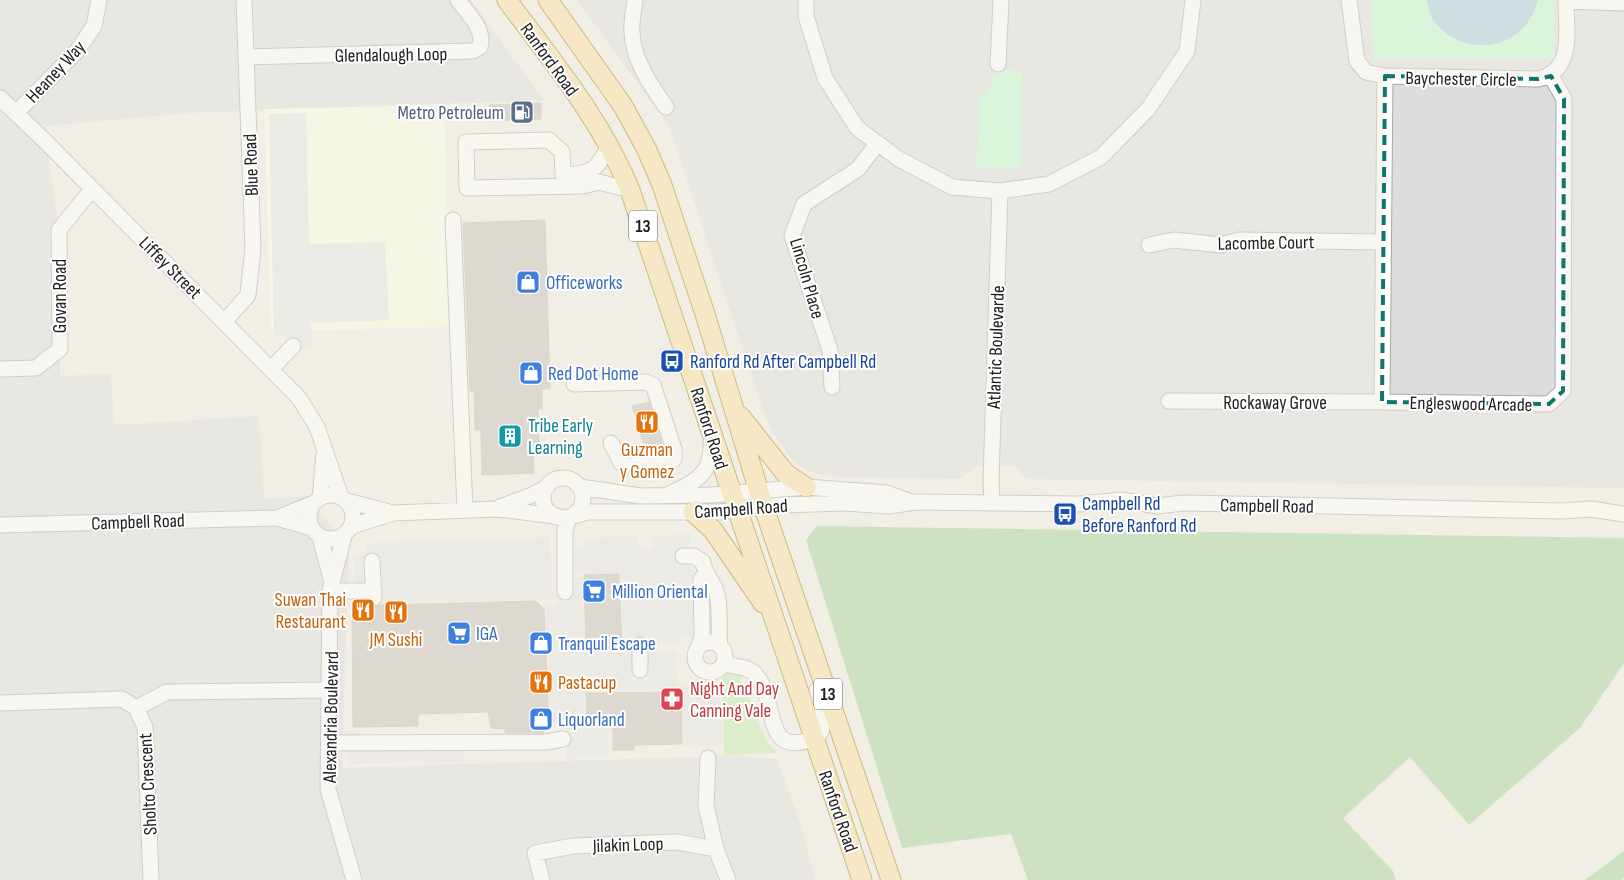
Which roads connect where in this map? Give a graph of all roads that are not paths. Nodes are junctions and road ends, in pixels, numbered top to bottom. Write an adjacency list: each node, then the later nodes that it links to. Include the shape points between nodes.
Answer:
1 (99, 0): 19 (street, Heaney Way, via 94,26 77,51)
2 (244, 0): 13 (street, Blue Road)
3 (458, 0): 13 (street, Glendalough Loop, via 482,38 480,47 473,51)
4 (507, 0): 21 (main road, Ranford Road / 13, via 573,88)
5 (548, 0): 36 (main road, Ranford Road / 13, via 623,106 646,148 675,223)
6 (635, 0): 18 (street, via 632,32 638,62)
7 (806, 0): 20 (street, via 806,16 825,78 857,128)
8 (1001, 0): 14 (street)
9 (1192, 0): 24 (street, via 1187,51 1148,109 1101,158 1049,184)
10 (1349, 0): 15 (street, Baychester Circle, via 1357,61 1366,72)
11 (1566, 0): 12 (street); 16 (street, via 1563,62)
12 (1624, 2)
13 (246, 58): 28 (street, Blue Road, via 253,248 248,294)
14 (998, 64)
15 (1385, 76): 16 (street, Baychester Circle, via 1538,80); 26 (street)
16 (1551, 76): 35 (street, Engleswood Arcade, via 1564,99 1562,391 1549,404)
17 (0, 98): 19 (street, Liffey Street)
18 (666, 107)
19 (16, 113): 22 (street, Liffey Street)
20 (877, 144): 24 (street, via 952,187); 33 (street, Lincoln Place, via 858,169 804,204 792,236 830,350)
21 (609, 146): 23 (main road, Ranford Road / 13); 23 (street, via 601,164 588,173 563,175 562,152 549,140 466,142 467,188 583,186 599,182)
22 (92, 189): 28 (street, Liffey Street); 30 (street, Govan Road, via 59,230 60,348 36,368)
23 (630, 190): 37 (main road, Ranford Road / 13)
24 (1000, 191): 49 (street, Atlantic Boulevarde)
25 (454, 220): 51 (street)
26 (1383, 242): 27 (street, Lacombe Court, via 1239,240 1220,245 1174,240); 35 (street)
27 (1149, 245)
28 (225, 322): 31 (street, Liffey Street)
29 (293, 346): 31 (street)
30 (0, 369)
31 (272, 369): 39 (street, Liffey Street, via 299,398 317,427)
32 (574, 384): 38 (street, via 646,382 653,385 674,449 674,459 664,464 627,466 621,463)
33 (832, 387)
34 (1169, 401): 35 (street, Rockaway Grove)
35 (1382, 402)
36 (731, 405): 42 (main road, via 786,474); 46 (main road, Ranford Road / 13)
37 (711, 430): 43 (main road, Ranford Road / 13); 44 (street, Campbell Road, via 712,457 709,464 691,483)
38 (611, 443)
39 (325, 449): 45 (street, Liffey Street); 47 (street, Liffey Street)
40 (547, 487): 41 (street, via 563,478); 50 (street, Campbell Road); 57 (street, via 546,507)
41 (580, 487): 44 (street, Campbell Road); 57 (street, via 581,508)
42 (806, 487): 46 (street, Campbell Road); 48 (street, Campbell Road, via 887,492)
43 (731, 493): 44 (street, Campbell Road); 46 (street, Campbell Road); 52 (main road, Ranford Road / 13)
44 (663, 496)
45 (344, 499): 47 (street, Campbell Road, via 334,495); 54 (street, Campbell Road); 59 (street, via 354,514)
46 (761, 499): 48 (street, Campbell Road, via 889,506); 52 (street, Campbell Road); 71 (main road, Ranford Road / 13)
47 (317, 500): 56 (street, Campbell Road); 60 (street, via 309,516)
48 (911, 502): 49 (street, Campbell Road)
49 (992, 502): 55 (street, Campbell Road, via 1079,504 1122,500 1157,506 1184,503 1591,509)
50 (496, 509): 51 (street, Campbell Road); 57 (street, Campbell Road)
51 (465, 510): 54 (street, Campbell Road)
52 (737, 511): 53 (street, Campbell Road); 66 (main road, Ranford Road / 13, via 750,540)
53 (692, 512): 57 (street, Campbell Road, via 588,512); 66 (main road, via 713,530)
54 (393, 513): 59 (street, Campbell Road)
55 (1624, 514)
56 (277, 518): 58 (street, Campbell Road); 60 (street, Campbell Road)
57 (563, 519): 65 (street, via 569,556)
58 (0, 525)
59 (348, 531): 60 (street, Campbell Road, via 332,539); 64 (street, Alexandria Boulevard)
60 (316, 532): 64 (street, Alexandria Boulevard)
61 (683, 556): 63 (street, via 694,556 703,562)
62 (372, 561): 64 (street, via 374,595)
63 (704, 574): 68 (street, via 701,579 702,636); 69 (street, via 712,581 718,594)
64 (331, 586): 73 (street, Alexandria Boulevard)
65 (565, 592)
66 (776, 622): 77 (main road, Ranford Road / 13)
67 (640, 645): 72 (street)
68 (699, 646): 69 (street, via 712,642); 70 (street, via 694,654 696,671 714,672)
69 (720, 646): 70 (street, via 725,654)
70 (724, 663): 77 (street, via 754,672 764,684 776,734 787,743)
71 (818, 664): 77 (street, via 815,685 825,716 821,732); 86 (main road, Ranford Road / 13)
72 (640, 670)
73 (330, 690): 75 (street, via 167,692); 78 (street, Alexandria Boulevard)
74 (0, 703): 75 (street, Sholto Crescent, via 122,699)
75 (136, 708): 81 (street, Sholto Crescent, via 145,727)
76 (563, 738): 78 (street, via 544,742)
77 (814, 738): 85 (main road, Ranford Road / 13)
78 (329, 743): 82 (street, Alexandria Boulevard, via 328,789)
79 (708, 758): 80 (street, via 706,806)
80 (716, 849): 83 (street, Jilakin Loop, via 678,842 573,846 535,853); 84 (street)
81 (151, 880)
82 (354, 880)
83 (542, 880)
84 (728, 880)
85 (862, 880)
86 (891, 880)

